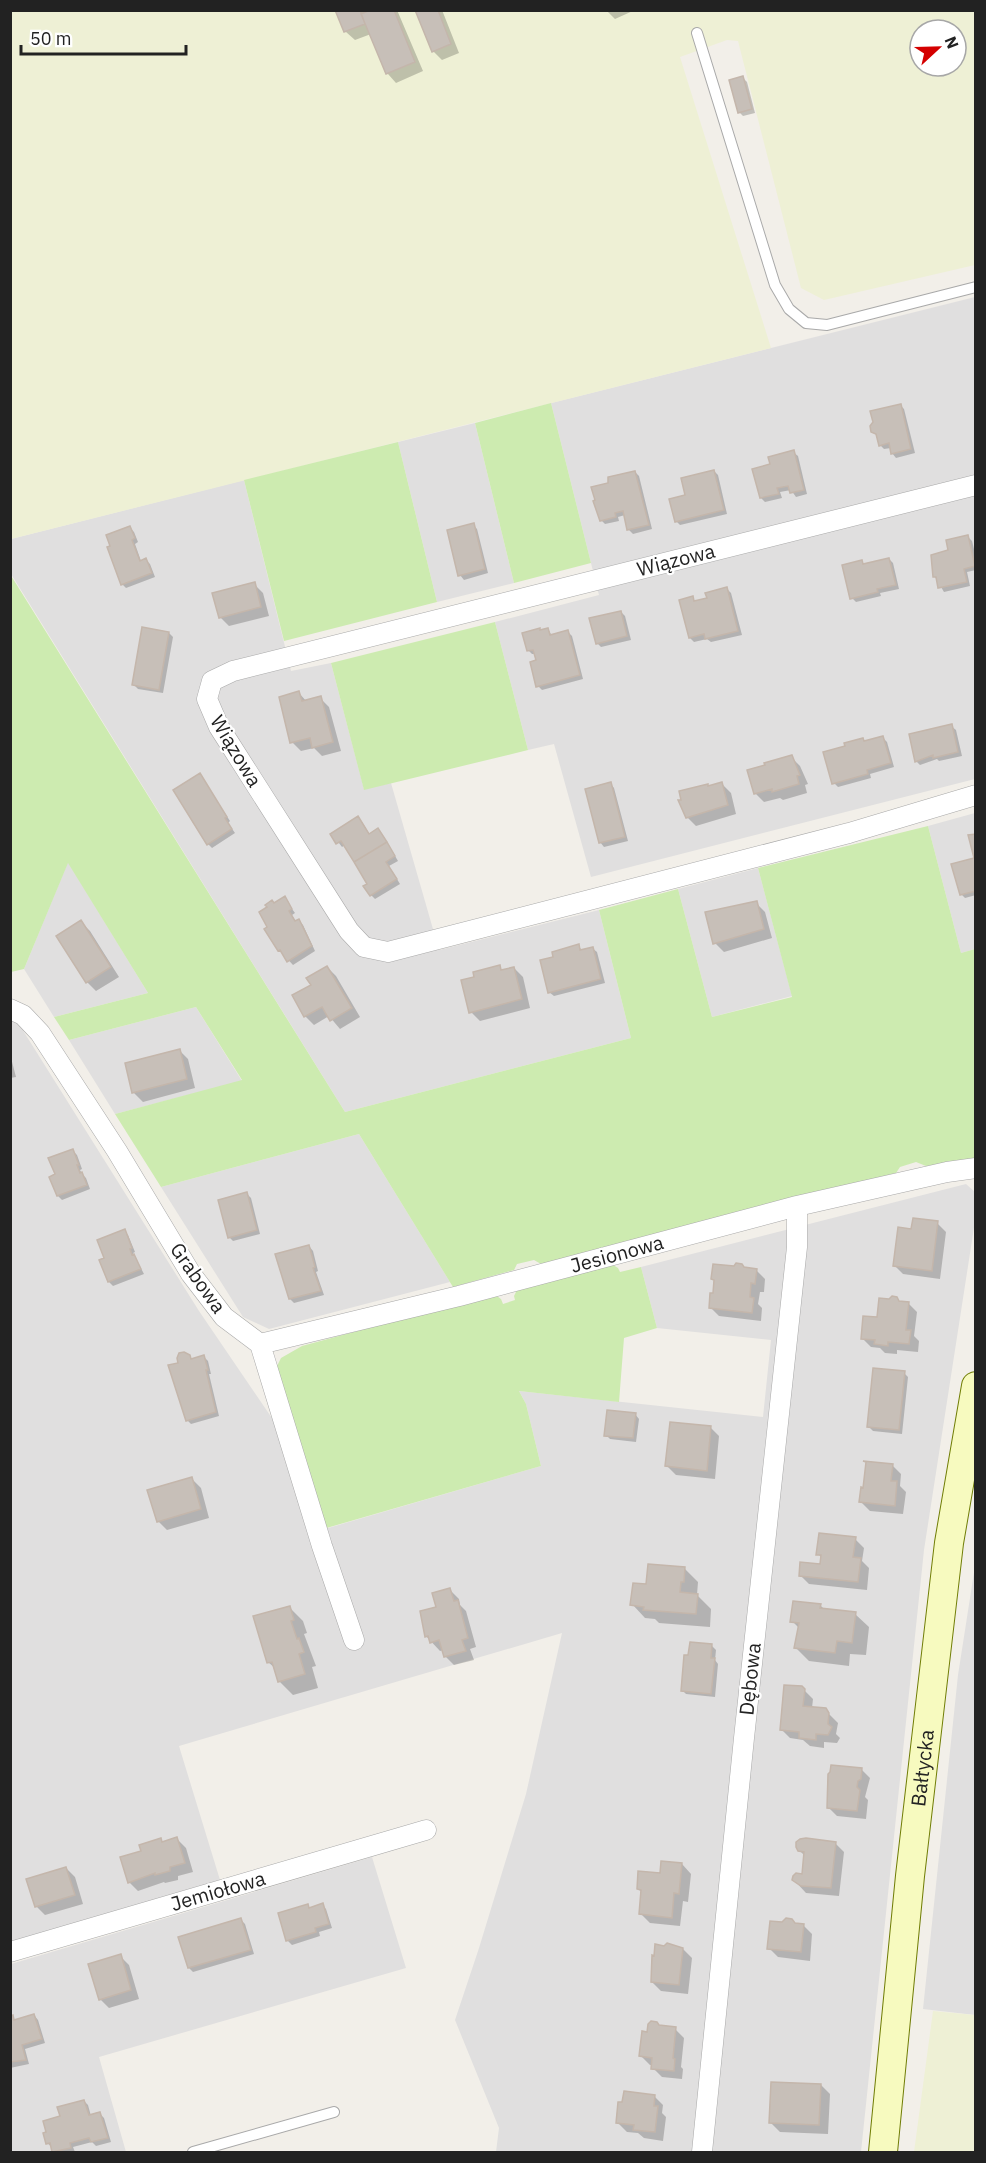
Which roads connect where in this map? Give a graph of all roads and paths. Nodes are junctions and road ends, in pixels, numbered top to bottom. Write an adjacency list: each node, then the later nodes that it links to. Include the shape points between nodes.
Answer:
1 (697, 33): 2 (lane, via 775,285 789,309 806,323 827,325)
2 (975, 287)
3 (975, 485): 4 (street, Wiązowa, via 233,671 212,681 207,699 219,727 349,930 364,947 388,952 849,833)
4 (975, 795)
5 (10, 1009): 8 (street, Grabowa, via 23,1015 40,1033 191,1274 224,1317)
6 (975, 1168): 7 (street, Jesionowa)
7 (797, 1206): 8 (street, Jesionowa, via 459,1296); 15 (street, Dębowa, via 797,1247)
8 (260, 1344): 10 (street)
9 (975, 1386): 16 (street, Bałtycka, via 946,1566)
10 (354, 1640)
11 (426, 1830): 12 (street, Jemiołowa)
12 (10, 1952)
13 (334, 2112): 14 (lane)
14 (193, 2152)
15 (702, 2152)
16 (883, 2152)

